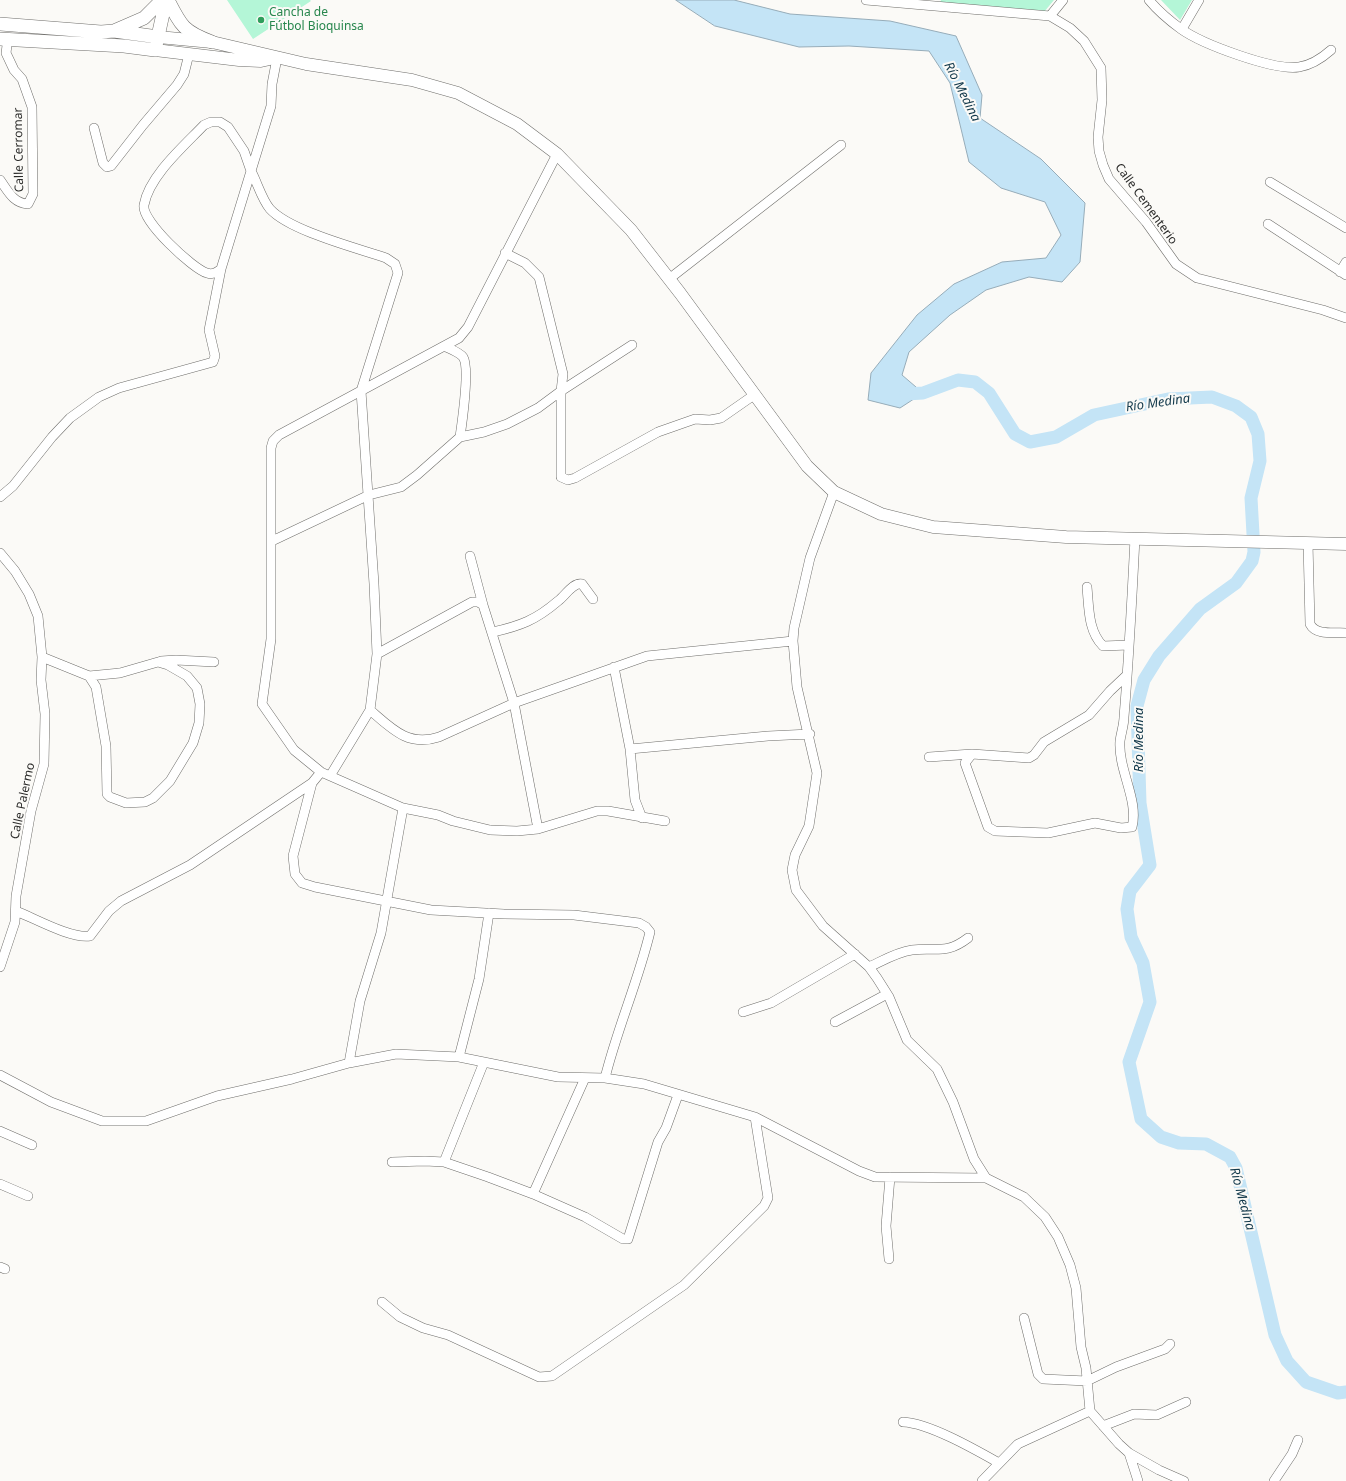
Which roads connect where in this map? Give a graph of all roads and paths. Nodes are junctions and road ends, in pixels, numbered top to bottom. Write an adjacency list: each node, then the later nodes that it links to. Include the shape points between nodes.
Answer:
1 (162, 0): 10 (highway, via 144,18)
2 (167, 0): 12 (highway, via 185,30); 13 (highway)
3 (866, 0): 7 (street, Calle Cementerio)
4 (1063, 0): 7 (street)
5 (1149, 0): 9 (street)
6 (1199, 0): 9 (street)
7 (1050, 16): 30 (street, Calle Cementerio, via 1070,28 1084,41 1101,68 1102,100 1098,137 1103,166 1109,179 1146,222 1176,264 1197,278)
8 (0, 24): 10 (highway)
9 (1182, 29): 14 (street, via 1212,44 1288,68 1312,64)
10 (114, 31): 13 (highway)
11 (4, 39): 13 (highway); 21 (street, Calle Cerromar, via 6,53 27,89 32,107 31,200 28,204 21,204 14,200)
12 (212, 42): 13 (main road); 16 (main road)
13 (157, 43): 15 (main road)
14 (1331, 50)
15 (189, 54): 16 (main road, via 261,61); 17 (street, via 184,74 177,86 143,124 111,166 103,163)
16 (277, 58): 19 (main road, via 412,80 458,93 516,124); 20 (street, via 271,106)
17 (94, 128)
18 (841, 145): 29 (street)
19 (557, 154): 25 (street); 29 (main road, via 631,230)
20 (251, 170): 27 (street); 27 (street, via 244,151 228,127 220,122 211,122 204,125 154,180 144,206 149,220 171,246 202,271 209,274); 33 (street, via 270,208 281,219 297,228 386,258 395,264 398,273)
21 (0, 180)
22 (1270, 182): 24 (street)
23 (1268, 224): 28 (street)
24 (1346, 228)
25 (505, 253): 32 (street, via 468,327 458,338); 34 (street, via 525,263 539,276 563,374)
26 (1346, 262): 28 (street)
27 (221, 269): 39 (street, via 209,330 215,356 213,362 120,388 99,397 70,418 56,432 13,486)
28 (1343, 273)
29 (669, 279): 35 (main road)
30 (1346, 318)
31 (632, 345): 34 (street)
32 (444, 346): 33 (street); 36 (street, via 460,354 466,363)
33 (361, 391): 38 (street); 41 (street, via 279,435 274,441 271,448)
34 (561, 391): 35 (street, via 560,472 561,477 568,480 658,432 695,419 722,418); 36 (street, via 538,408 507,424)
35 (754, 395): 37 (main road, via 808,466)
36 (460, 437): 38 (street, via 401,487)
37 (834, 492): 40 (main road, via 881,514 933,527 1066,537); 51 (street, via 810,558)
38 (368, 495): 41 (street); 53 (street)
39 (0, 497)
40 (1135, 538): 42 (main road); 52 (street)
41 (272, 540): 66 (street, via 271,646 262,704 294,750)
42 (1308, 543): 43 (main road); 50 (street, via 1310,624 1318,632)
43 (1346, 544)
44 (0, 553): 54 (street, Calle Palermo, via 29,594 38,616)
45 (470, 556): 48 (street)
46 (1087, 587): 52 (street, via 1090,622 1096,640 1103,646)
47 (592, 599): 49 (street, via 582,584 575,584 559,601 537,618 518,627)
48 (483, 605): 49 (street); 53 (street, via 472,602)
49 (493, 632): 60 (street)
50 (1346, 633)
51 (793, 641): 57 (street, via 647,656); 62 (street, via 797,688)
52 (1129, 646): 58 (street)
53 (377, 654): 61 (street)
54 (42, 657): 59 (street); 74 (street, Calle Palermo, via 44,764 31,812)
55 (158, 662): 56 (street); 59 (street, via 120,674); 59 (street, via 177,670 194,682 200,704 199,723 193,743 179,769 153,798 145,802 126,803 110,798 107,794 106,746 96,687)
56 (214, 662)
57 (614, 667): 60 (street); 63 (street)
58 (1128, 675): 64 (street, via 1089,715 1044,742 1029,758); 64 (street, via 1120,748 1121,764 1135,817 1132,827 1121,828 1095,823 1048,834 995,831 988,827 966,763)
59 (89, 676)
60 (514, 703): 61 (street, via 426,741 398,734); 72 (street)
61 (370, 710): 67 (street)
62 (810, 734): 63 (street); 77 (street, via 817,773 810,826 795,855 792,870 796,890 823,926)
63 (630, 749): 70 (street, via 635,800)
64 (972, 754): 65 (street)
65 (929, 757)
66 (321, 772): 67 (street); 68 (street)
67 (330, 776): 69 (street)
68 (312, 783): 73 (street, via 293,856 295,874 302,883 314,887); 74 (street, via 190,865 120,901 90,936 83,937 68,932)
69 (403, 808): 72 (street, via 490,830); 73 (street)
70 (642, 818): 71 (street); 72 (street, via 597,811)
71 (665, 822)
72 (538, 829)
73 (387, 902): 75 (street, via 431,910); 85 (street, via 381,932 360,1001)
74 (16, 911): 78 (street, Calle Palermo, via 15,922)
75 (489, 913): 83 (street, via 479,979); 88 (street, via 574,915 639,923 650,932)
76 (968, 938): 79 (street, via 943,950 912,950 897,954)
77 (855, 954): 79 (street); 81 (street, via 771,1003)
78 (0, 967)
79 (869, 967): 80 (street)
80 (887, 994): 82 (street); 96 (street, via 907,1040 937,1069 953,1102 974,1159)
81 (743, 1012)
82 (835, 1022)
83 (458, 1057): 84 (street); 85 (street, via 396,1054)
84 (484, 1062): 87 (street, via 558,1077); 94 (street)
85 (349, 1063): 86 (street, via 217,1096 146,1120 102,1121 51,1102)
86 (0, 1075)
87 (585, 1078): 88 (street); 98 (street)
88 (605, 1078): 89 (street, via 644,1084)
89 (678, 1095): 90 (street); 98 (street, via 658,1142 628,1239 623,1239 585,1217)
90 (755, 1117): 95 (street, via 859,1171); 101 (street, via 768,1198 764,1206 684,1285 552,1376 539,1377 448,1335 423,1328 400,1317)
91 (0, 1131): 92 (street)
92 (32, 1145)
93 (392, 1162): 94 (street)
94 (444, 1162): 98 (street)
95 (890, 1177): 96 (street); 100 (street, via 886,1226)
96 (986, 1178): 104 (street, via 1024,1197 1046,1217 1058,1237 1076,1288)
97 (0, 1184): 99 (street)
98 (533, 1194)
99 (28, 1196)
100 (889, 1259)
101 (382, 1302)
102 (1024, 1318): 104 (street, via 1038,1374 1043,1379)
103 (1170, 1344): 104 (street, via 1165,1349)
104 (1087, 1381): 106 (street)
105 (1186, 1402): 108 (street, via 1157,1415 1134,1414)
106 (1090, 1410): 108 (street); 111 (street, via 1018,1444)
107 (903, 1422): 111 (street, via 917,1424)
108 (1103, 1426): 110 (street)
109 (1298, 1440): 115 (street)
110 (1130, 1453): 113 (street); 114 (street)
111 (1000, 1463): 112 (street)
112 (982, 1481)
113 (1138, 1481)
114 (1184, 1481)
115 (1274, 1481)

